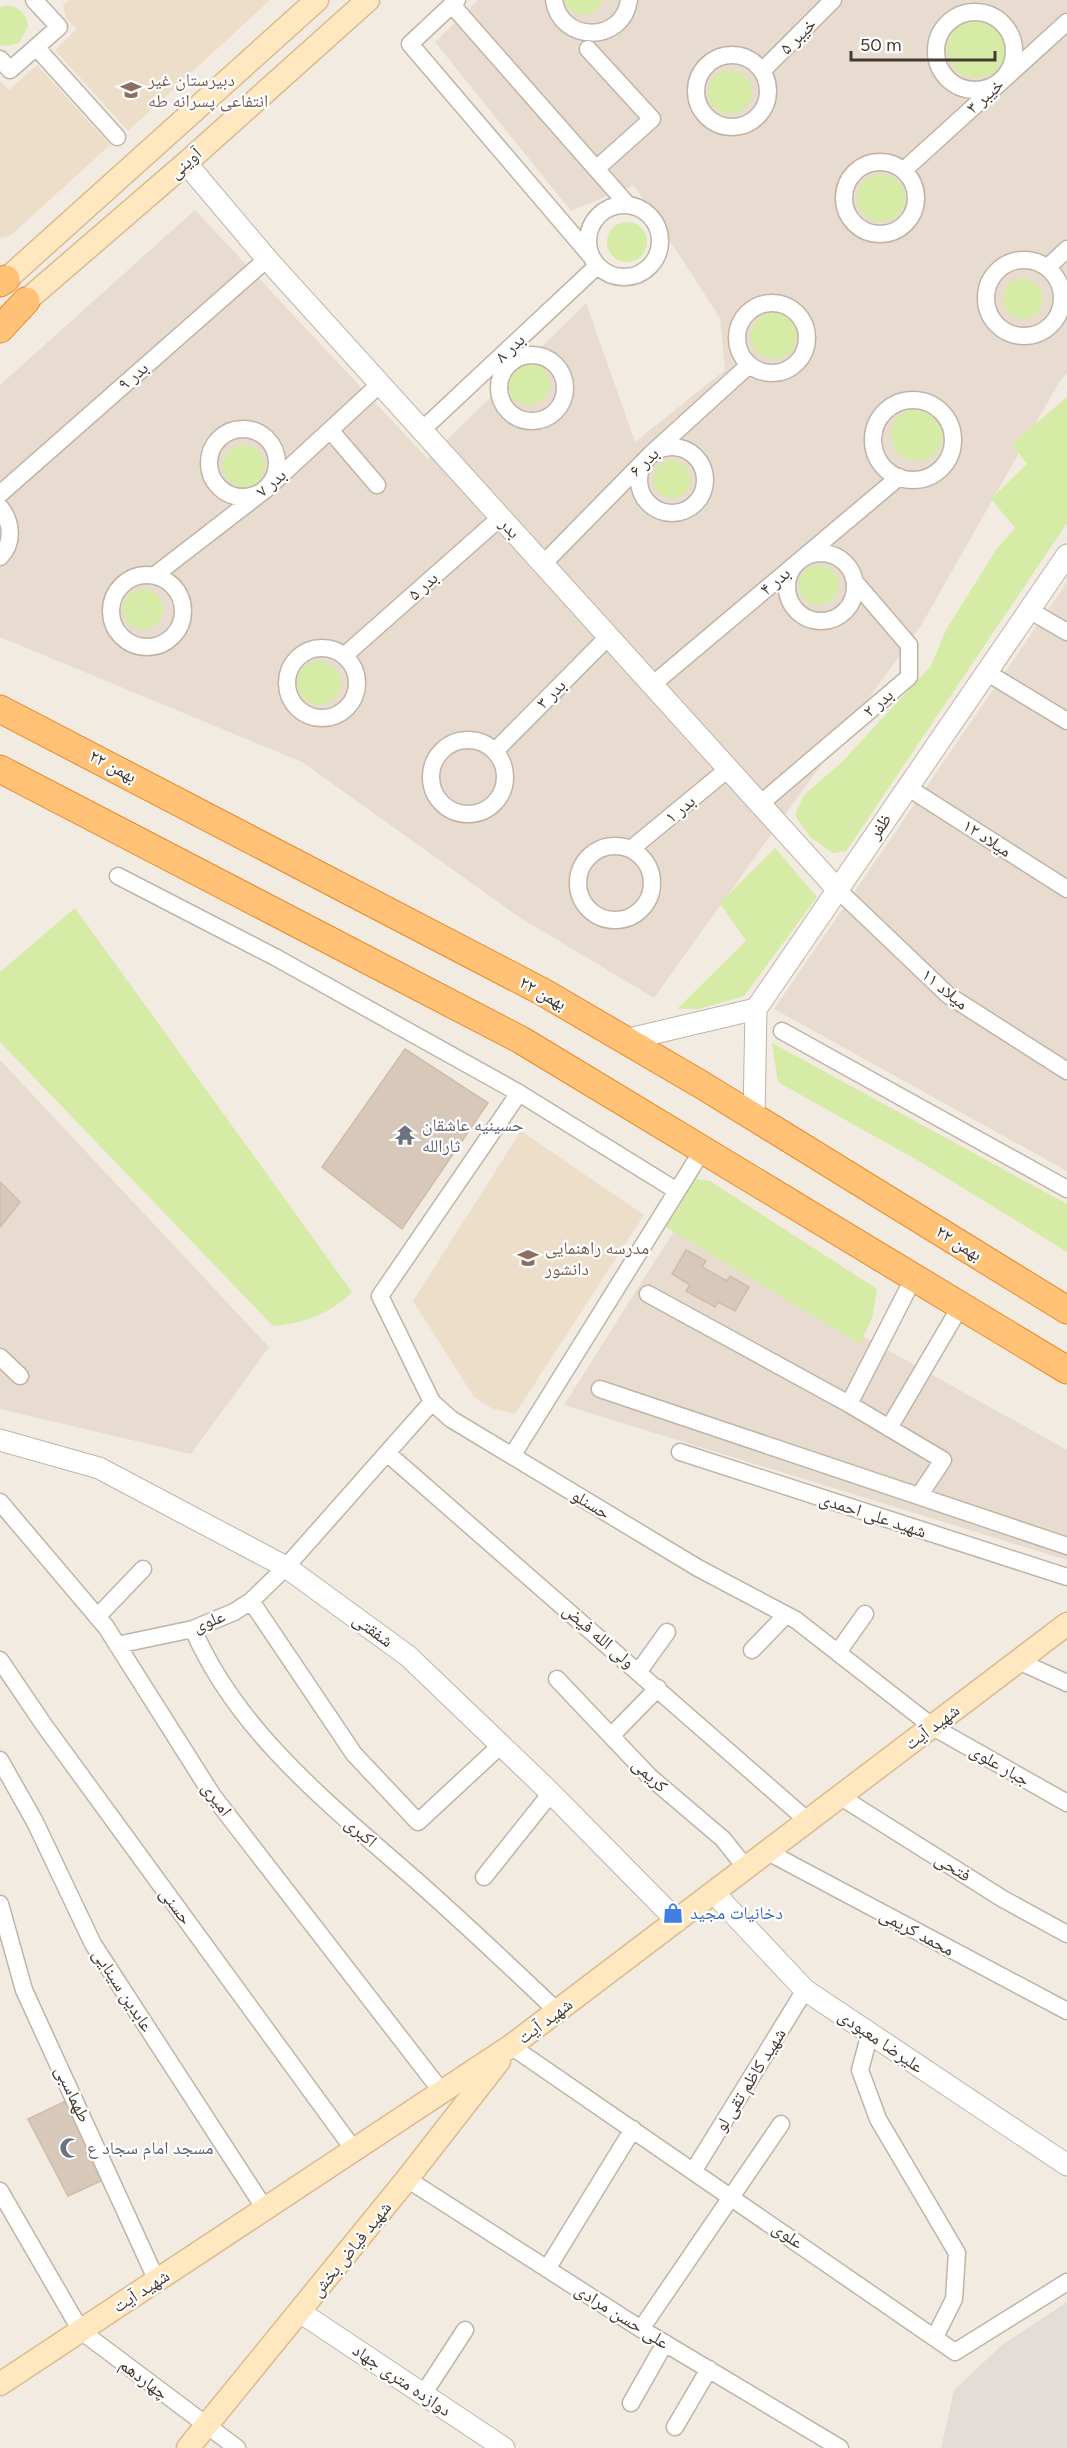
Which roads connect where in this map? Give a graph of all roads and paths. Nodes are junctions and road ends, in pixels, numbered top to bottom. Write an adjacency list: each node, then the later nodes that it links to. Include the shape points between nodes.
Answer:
1 (317, 0): 23 (main road, آوینی)
2 (368, 0): 15 (main road, آوینی)
3 (554, 0): 4 (street, via 566,24 587,34 612,27 622,18)
4 (629, 0)
5 (833, 0): 12 (street, خیبر ۵)
6 (36, 1): 9 (street, via 59,27)
7 (454, 2): 16 (street); 21 (street, via 410,44)
8 (1067, 22): 13 (street, خیبر ۳)
9 (36, 47): 11 (street, via 10,70); 14 (street)
10 (588, 49): 16 (street, via 652,119)
11 (0, 59)
12 (762, 71): 12 (street, via 743,56 718,57 699,74 696,86 700,108 716,124 727,127 750,123 765,106 768,95)
13 (1003, 79): 13 (street, via 1015,53 1008,29 988,14 962,14 950,20 936,42 939,69 948,80 972,90 985,89); 17 (street, خیبر ۳)
14 (117, 137)
15 (186, 163): 20 (street, بدر); 24 (main road, آوینی)
16 (596, 169): 18 (street)
17 (904, 170): 17 (street, via 882,162 870,163 851,176 844,198 846,210 861,228 884,234 906,223 916,202 916,190)
18 (627, 204): 21 (street, via 603,211 594,219 587,243); 21 (street, via 638,207 655,222 659,233 657,255 642,272 620,277 608,273)
19 (1067, 249): 22 (street)
20 (267, 259): 29 (street, بدر); 36 (street, بدر ۹)
21 (594, 260): 27 (street, بدر ۸)
22 (1048, 267): 22 (street, via 1031,261 1011,262 1000,268 987,290 987,304 999,326 1023,336 1046,329 1054,321 1062,299 1061,287)
23 (2, 280)
24 (26, 301): 25 (main road, آوینی); 26 (highway)
25 (0, 324)
26 (0, 328)
27 (511, 355): 27 (street, via 498,386 504,408 523,421 545,419 562,403 565,392 561,372 545,358); 31 (street, بدر ۸)
28 (749, 365): 28 (street, via 770,373 782,372 800,359 807,338 806,326 791,308 768,303 747,313 737,334 742,356); 32 (street, بدر ۶)
29 (380, 384): 30 (street, بدر ۷); 31 (street, بدر)
30 (330, 430): 34 (street); 35 (street, بدر ۷)
31 (422, 430): 38 (street, بدر)
32 (651, 454): 32 (street, via 639,473 641,494 648,503 656,510 678,513 697,503 703,493 704,472 692,454 671,447); 42 (street, بدر ۶)
33 (899, 477): 33 (street, via 912,480 931,475 946,462 952,450 950,424 933,405 907,400 894,404 876,423 873,449 887,471); 41 (street, بدر ۴)
34 (377, 485)
35 (265, 490): 35 (street, via 277,470 274,448 268,439 248,429 236,429 217,440 208,461 222,490 244,497); 43 (street, بدر ۷)
36 (0, 494)
37 (0, 507): 40 (street, via 10,531 9,544)
38 (501, 517): 42 (street, بدر); 48 (street, بدر ۵)
39 (1067, 555): 45 (street, ظفر)
40 (0, 558)
41 (798, 562): 44 (street, via 813,554 835,556 844,562); 44 (street, via 789,576 789,598 794,608 812,620 823,621 844,613); 50 (street, بدر ۴)
42 (543, 564): 47 (street, بدر)
43 (155, 576): 43 (street, via 132,577 115,593 111,604 110,616 120,637 141,647 165,643 178,629 184,612 176,589)
44 (855, 582): 57 (street, بدر ۲, via 909,645 909,677)
45 (1029, 610): 46 (street); 49 (street, ظفر)
46 (1067, 632)
47 (608, 637): 50 (street, بدر); 53 (street, بدر ۳)
48 (345, 655): 48 (street, via 322,647 311,649 293,662 286,682 288,694 301,712 322,718 334,716 353,700 357,676)
49 (986, 672): 52 (street); 56 (street, ظفر)
50 (652, 685): 55 (street, بدر)
51 (0, 709): 64 (highway, ۲۲ بهمن, via 543,992)
52 (1067, 721)
53 (495, 751): 53 (street, via 474,740 451,744 441,751 431,772 431,784 444,806 468,814 492,806 505,783 505,772)
54 (0, 769): 68 (highway, via 521,1040)
55 (728, 769): 57 (street, بدر); 58 (street, بدر ۱)
56 (907, 787): 60 (street, ظفر); 61 (street, میلاد ۱۲)
57 (760, 804): 60 (street, بدر)
58 (631, 849): 58 (street, via 608,846 597,850 581,867 578,892 583,904 604,919 630,918 649,901 653,888 648,865)
59 (118, 876): 66 (street, via 275,957)
60 (837, 889): 62 (street, ظفر); 65 (street, میلاد ۱۱, via 948,995)
61 (1067, 889)
62 (756, 1009): 64 (street); 67 (street)
63 (782, 1030): 69 (street)
64 (625, 1040): 67 (highway, ۲۲ بهمن)
65 (1067, 1071)
66 (519, 1093): 70 (street); 81 (street, via 380,1296)
67 (754, 1116): 73 (highway, ۲۲ بهمن)
68 (702, 1151): 70 (street); 71 (highway)
69 (1067, 1189)
70 (677, 1191): 87 (street)
71 (913, 1278): 74 (highway); 82 (street)
72 (648, 1294): 82 (street)
73 (1060, 1304)
74 (960, 1307): 75 (highway); 83 (street)
75 (1028, 1347): 77 (highway); 79 (highway)
76 (0, 1357): 78 (street)
77 (1067, 1370)
78 (20, 1376)
79 (1067, 1378)
80 (600, 1389): 88 (street)
81 (432, 1402): 86 (street); 87 (street, حسنلو, via 451,1419)
82 (849, 1404): 83 (street)
83 (889, 1428): 88 (street, via 943,1460)
84 (2, 1444): 91 (street, شفقتی, via 99,1468)
85 (680, 1452): 93 (street, شهید علی احمدی)
86 (387, 1453): 91 (street); 106 (street, ولی الله فیض)
87 (512, 1456): 96 (street, حسنلو, via 698,1568)
88 (919, 1496): 90 (street)
89 (0, 1502): 97 (street, امیری)
90 (1067, 1546)
91 (286, 1567): 94 (street, علوی); 112 (street, شفقتی, via 408,1656)
92 (143, 1569): 97 (street)
93 (1067, 1577)
94 (251, 1601): 99 (street, علوی); 112 (street, via 354,1754 418,1822)
95 (865, 1614): 103 (street)
96 (786, 1615): 102 (street); 103 (street, حسنلو)
97 (97, 1617): 101 (street, امیری)
98 (1067, 1624): 105 (main road, شهید آیت)
99 (193, 1629): 101 (street, علوی); 127 (street, اکبری, via 206,1660 278,1753)
100 (667, 1632): 106 (street)
101 (117, 1645): 130 (street, امیری, via 213,1796)
102 (752, 1650)
103 (838, 1652): 110 (street, حسنلو)
104 (0, 1660): 133 (street, حسنی)
105 (1018, 1661): 108 (street); 110 (main road, شهید آیت)
106 (639, 1671): 109 (street, ولی الله فیض)
107 (557, 1679): 111 (street, کریمی)
108 (1067, 1683)
109 (658, 1688): 111 (street); 117 (street, ولی الله فیض)
110 (933, 1726): 115 (main road, شهید آیت); 116 (street, جبار علوی)
111 (611, 1736): 119 (street, کریمی, via 650,1777 723,1839)
112 (501, 1745): 114 (street, شفقتی)
113 (0, 1760): 139 (street, عابدین سینایی, via 35,1822 93,1944)
114 (551, 1793): 120 (street); 123 (street, شفقتی)
115 (841, 1797): 117 (main road, شهید آیت); 124 (street, فتحی, via 1003,1899)
116 (1067, 1803)
117 (808, 1821): 118 (main road, شهید آیت)
118 (768, 1852): 119 (main road, شهید آیت); 126 (street, محمد کریمی)
119 (746, 1868): 121 (main road, شهید آیت)
120 (484, 1877)
121 (714, 1893): 123 (main road, شهید آیت); 125 (street, علیرضا معبودی)
122 (0, 1904): 141 (street, طهماسبی, via 24,1990)
123 (677, 1921): 127 (main road, شهید آیت)
124 (1067, 1934)
125 (805, 1989): 128 (street, علیرضا معبودی); 135 (street, شهید کاظم تقی لو)
126 (1067, 2011)
127 (558, 2012): 129 (main road, شهید آیت)
128 (870, 2033): 134 (street, علیرضا معبودی); 147 (street, via 860,2070 879,2119 957,2253 954,2299)
129 (511, 2046): 130 (main road, شهید آیت); 132 (street, علوی); 136 (main road, شهید فیاض بخش)
130 (442, 2092): 133 (main road, شهید آیت)
131 (782, 2124): 138 (street)
132 (633, 2129): 135 (street, علوی); 140 (street)
133 (354, 2150): 139 (main road, شهید آیت)
134 (1067, 2165)
135 (694, 2170): 138 (street, علوی)
136 (407, 2179): 140 (street, علی حسن مرادی); 143 (main road, شهید فیاض بخش)
137 (0, 2191): 146 (street)
138 (730, 2195): 144 (street); 147 (street, علوی)
139 (265, 2209): 141 (main road, شهید آیت)
140 (548, 2269): 144 (street, علی حسن مرادی)
141 (157, 2281): 146 (main road, شهید آیت)
142 (1067, 2282): 147 (street, علوی, via 955,2352)
143 (300, 2312): 151 (street, دوازده متری جهاد); 153 (main road, شهید فیاض بخش)
144 (641, 2329): 148 (street, علی حسن مرادی)
145 (465, 2330): 151 (street)
146 (81, 2331): 150 (main road, شهید آیت); 153 (street, چهاردهم)
147 (935, 2337)
148 (665, 2343): 149 (street, علی حسن مرادی); 152 (street)
149 (709, 2369): 154 (street); 158 (street, علی حسن مرادی)
150 (0, 2384)
151 (424, 2393): 157 (street, دوازده متری جهاد)
152 (631, 2403)
153 (207, 2427): 155 (main road, شهید فیاض بخش); 156 (street, چهاردهم)
154 (675, 2427)
155 (188, 2448)
156 (237, 2448)
157 (504, 2448)
158 (840, 2448)

